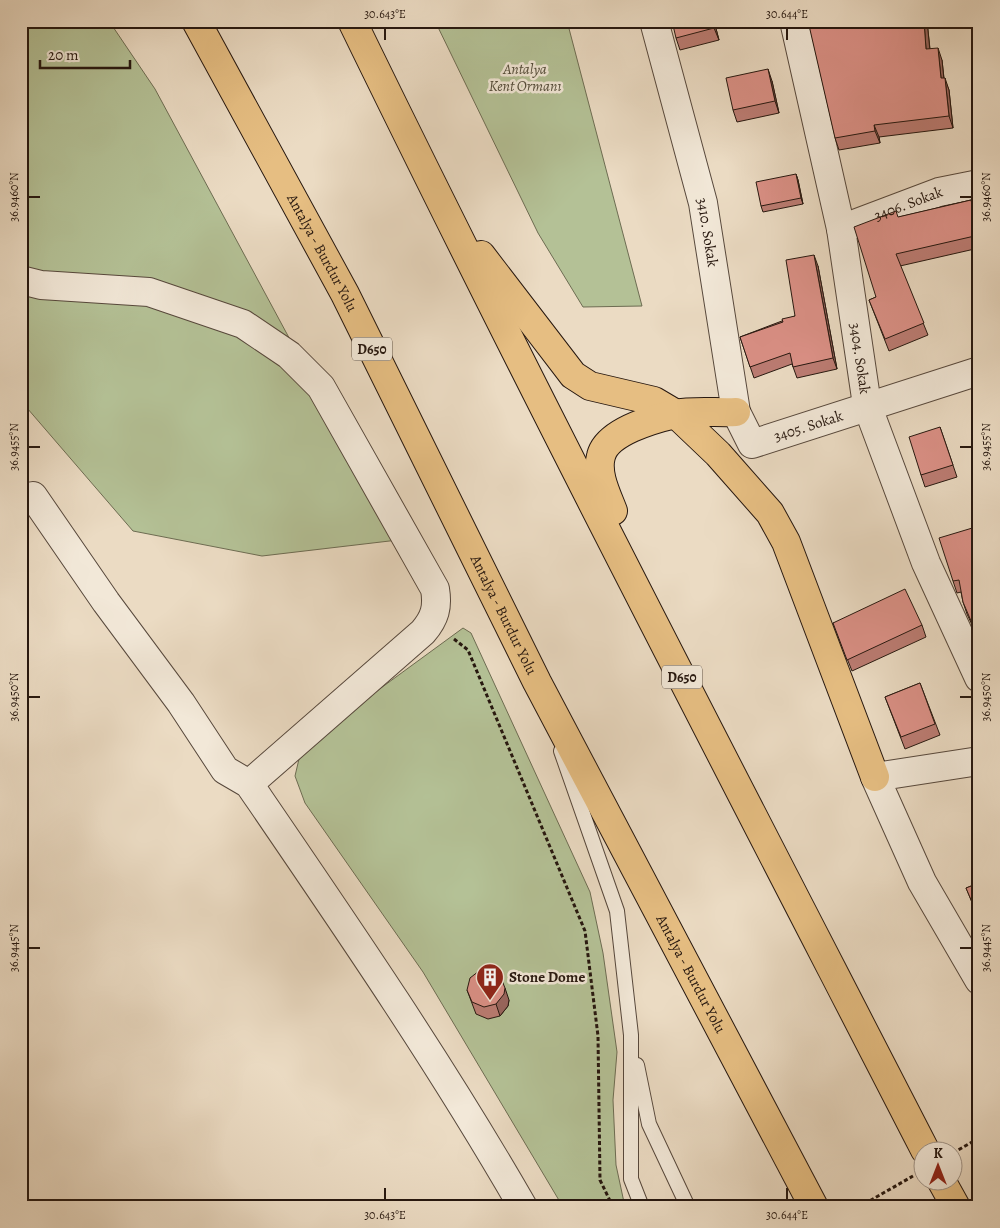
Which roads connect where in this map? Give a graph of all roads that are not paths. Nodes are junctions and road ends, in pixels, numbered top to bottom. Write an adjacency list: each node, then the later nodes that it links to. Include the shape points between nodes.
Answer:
1 (196, 21): 17 (highway, Antalya - Burdur Yolu / D650, via 345,294)
2 (352, 21): 6 (highway, D650)
3 (654, 21): 11 (street, 3410. Sokak, via 703,203)
4 (794, 21): 7 (street, 3404. Sokak)
5 (979, 184): 7 (street, 3406. Sokak, via 939,192)
6 (441, 202): 12 (highway, via 573,374 590,386 654,401); 15 (highway, D650)
7 (841, 229): 10 (street, 3404. Sokak)
8 (21, 280): 20 (street, via 41,286 148,292 242,324 289,354 321,387 435,589 436,611 423,632)
9 (979, 371): 10 (street, 3405. Sokak)
10 (867, 405): 13 (street, 3405. Sokak); 16 (street, 3404. Sokak, via 926,563)
11 (736, 412): 12 (highway); 13 (street, 3410. Sokak)
12 (676, 414): 15 (highway, via 617,434 600,456 602,480); 19 (highway, via 718,454 770,513 786,542)
13 (752, 444)
14 (27, 491): 20 (street, via 181,703 225,770)
15 (653, 621): 23 (highway, D650)
16 (979, 678)
17 (537, 682): 22 (lane, via 617,911); 28 (highway, Antalya - Burdur Yolu / D650)
18 (979, 761): 19 (street)
19 (875, 776): 21 (street, via 922,882)
20 (249, 784): 25 (street, via 385,984)
21 (979, 980)
22 (631, 1035): 26 (lane, via 631,1180); 27 (lane, via 649,1124)
23 (920, 1140)
24 (947, 1190): 29 (highway)
25 (523, 1207)
26 (642, 1207)
27 (688, 1207)
28 (814, 1207)
29 (956, 1207)

